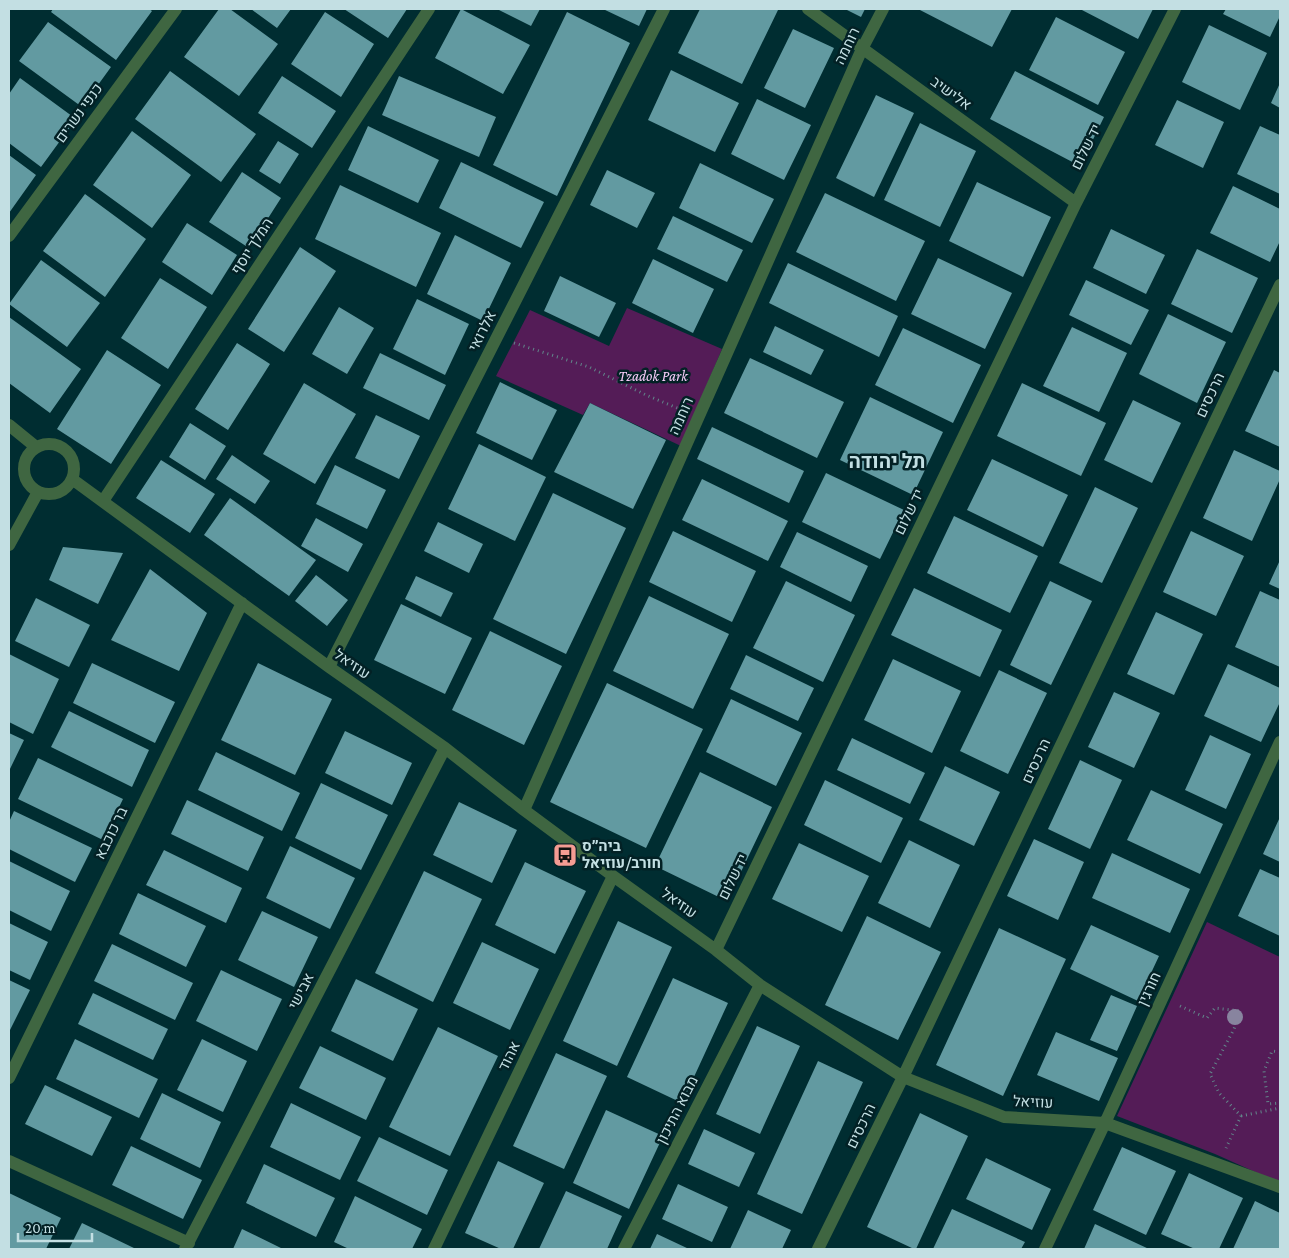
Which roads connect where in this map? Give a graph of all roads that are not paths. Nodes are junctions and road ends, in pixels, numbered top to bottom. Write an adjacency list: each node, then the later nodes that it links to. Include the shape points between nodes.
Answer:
1 (176, 9): 9 (street, כנפי נשרים)
2 (429, 9): 15 (street, המלך יוסף)
3 (664, 9): 18 (street, אלרואי)
4 (808, 9): 7 (street, אלישיב)
5 (883, 9): 7 (street, רוחמה)
6 (1175, 9): 8 (street, יד שלום)
7 (862, 49): 8 (street, אלישיב); 21 (street, רוחמה)
8 (1076, 203): 23 (street, יד שלום)
9 (9, 236)
10 (1280, 285): 25 (street, הרכסים)
11 (9, 425): 12 (street)
12 (36, 447): 13 (street, via 51,444 66,450 74,463); 14 (street, via 26,459 24,474 27,482)
13 (72, 479): 14 (street, via 62,491 54,494); 15 (street, עוזיאל)
14 (38, 492): 16 (street)
15 (103, 501): 17 (street, עוזיאל)
16 (9, 545)
17 (242, 603): 18 (street, עוזיאל); 26 (street, בר כוכבא)
18 (329, 667): 20 (street, עוזיאל)
19 (1280, 742): 27 (street, חורגין)
20 (445, 748): 21 (street, עוזיאל); 30 (street, אבישי)
21 (524, 810): 22 (street, עוזיאל)
22 (613, 876): 23 (street, עוזיאל); 31 (street, אהוד)
23 (716, 950): 24 (street, עוזיאל)
24 (760, 985): 25 (street, עוזיאל); 32 (street, מבוא התיכון)
25 (903, 1077): 27 (street, עוזיאל, via 1004,1117); 33 (street, הרכסים)
26 (9, 1078)
27 (1105, 1123): 29 (street, עוזיאל); 34 (street, חורגין)
28 (9, 1161): 30 (street)
29 (1280, 1187)
30 (187, 1246)
31 (434, 1249)
32 (624, 1249)
33 (818, 1249)
34 (1045, 1249)

